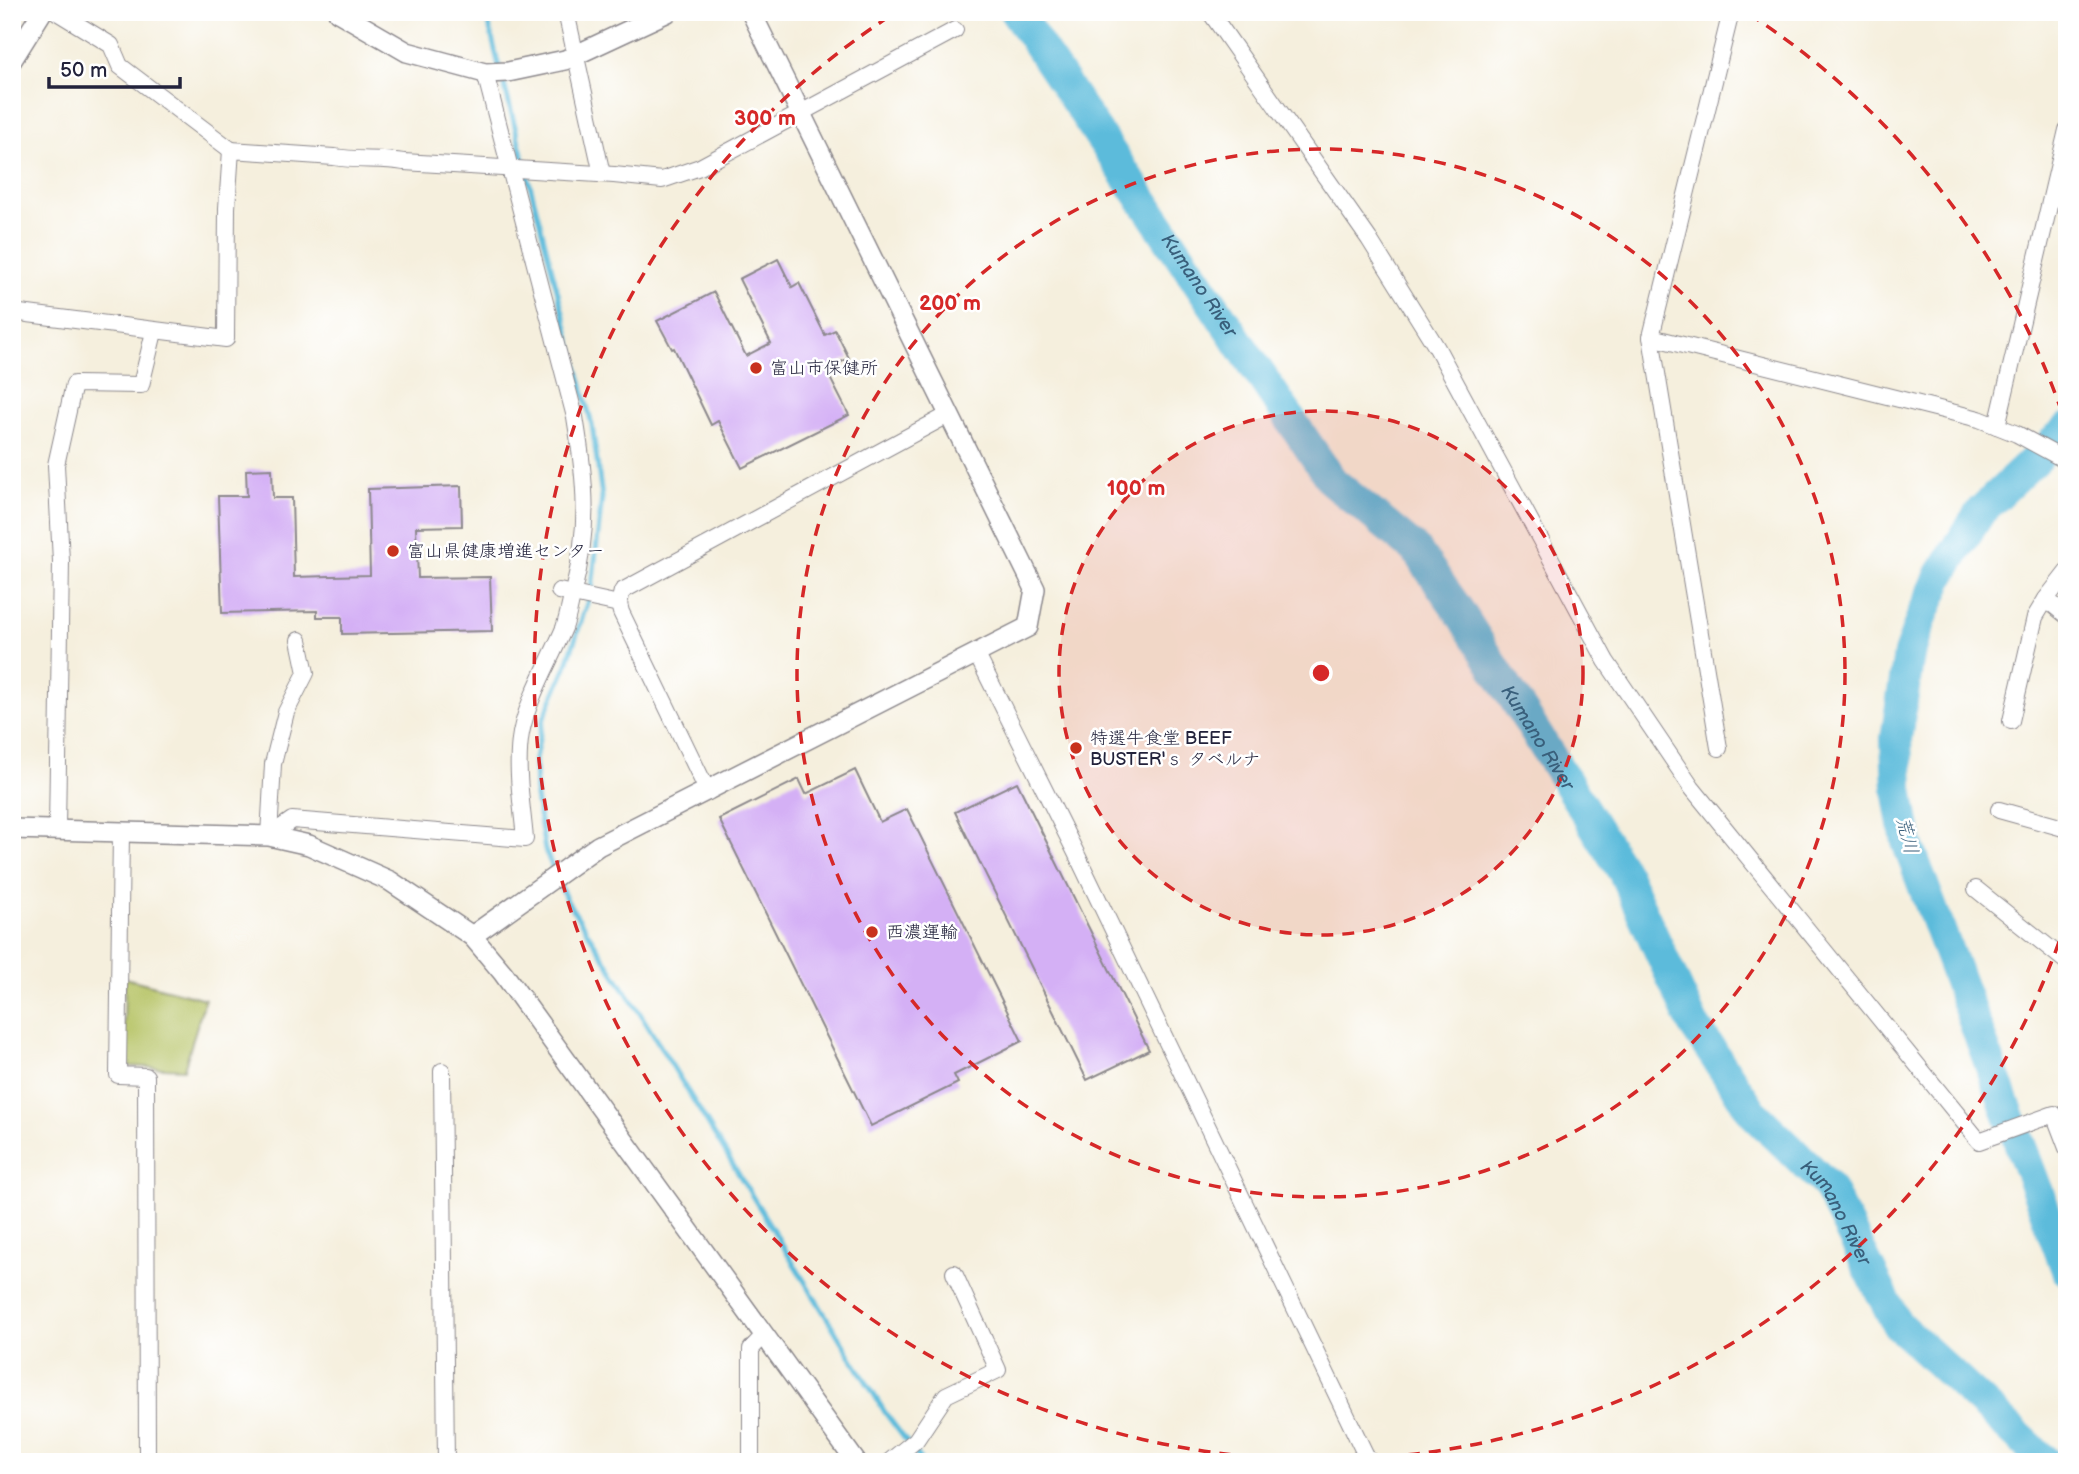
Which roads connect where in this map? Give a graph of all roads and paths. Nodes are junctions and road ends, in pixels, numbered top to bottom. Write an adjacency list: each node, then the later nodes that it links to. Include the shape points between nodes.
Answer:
1 (42, 12): 11 (street)
2 (57, 12): 15 (street, via 111,45 120,66)
3 (338, 12): 12 (street, via 407,52)
4 (566, 12): 10 (street)
5 (668, 12): 10 (street)
6 (751, 12): 13 (street)
7 (1210, 12): 44 (street, via 1369,239 1437,348 1606,661 1692,788 1979,1141 2054,1114)
8 (1731, 12): 20 (street)
9 (956, 30): 13 (street)
10 (576, 57): 12 (street); 17 (street)
11 (12, 60)
12 (485, 73): 16 (street)
13 (803, 113): 17 (street, via 700,167 662,180); 21 (street)
14 (2067, 130): 22 (street)
15 (231, 150): 16 (street); 19 (street, via 226,339)
16 (510, 169): 17 (street); 25 (street, via 575,417 584,473 586,522 580,565)
17 (602, 174)
18 (12, 312): 19 (street)
19 (154, 332): 37 (street, via 141,385 74,384 55,465 61,561)
20 (1651, 337): 22 (street); 32 (street)
21 (948, 415): 27 (street, via 622,591); 30 (street, via 1035,589 1028,627)
22 (1997, 426): 23 (street)
23 (2065, 463)
24 (2067, 572): 26 (street)
25 (566, 592): 27 (street); 39 (street, via 565,625 522,732 519,772 525,839 292,820)
26 (2046, 599): 28 (street); 31 (street, via 2035,617)
27 (619, 604): 33 (street)
28 (2067, 616)
29 (299, 640): 39 (street, via 306,673 286,712 273,764)
30 (977, 655): 33 (street); 52 (street)
31 (2011, 721)
32 (1719, 748)
33 (708, 792): 41 (street, via 598,846)
34 (1999, 810): 36 (street)
35 (12, 829): 37 (street)
36 (2067, 829)
37 (57, 830): 38 (street)
38 (121, 832): 39 (street); 47 (street, via 118,1075 146,1076)
39 (269, 836): 41 (street, via 309,845 390,881)
40 (1976, 889): 42 (street)
41 (472, 936): 46 (street, via 512,984)
42 (2067, 962)
43 (442, 1071): 48 (street)
44 (2067, 1148)
45 (954, 1273): 51 (street, via 998,1370 946,1395 916,1440)
46 (765, 1334): 49 (street, via 751,1349); 50 (street)
47 (147, 1462)
48 (446, 1462)
49 (751, 1462)
50 (856, 1462)
51 (889, 1462)
52 (1369, 1462)

